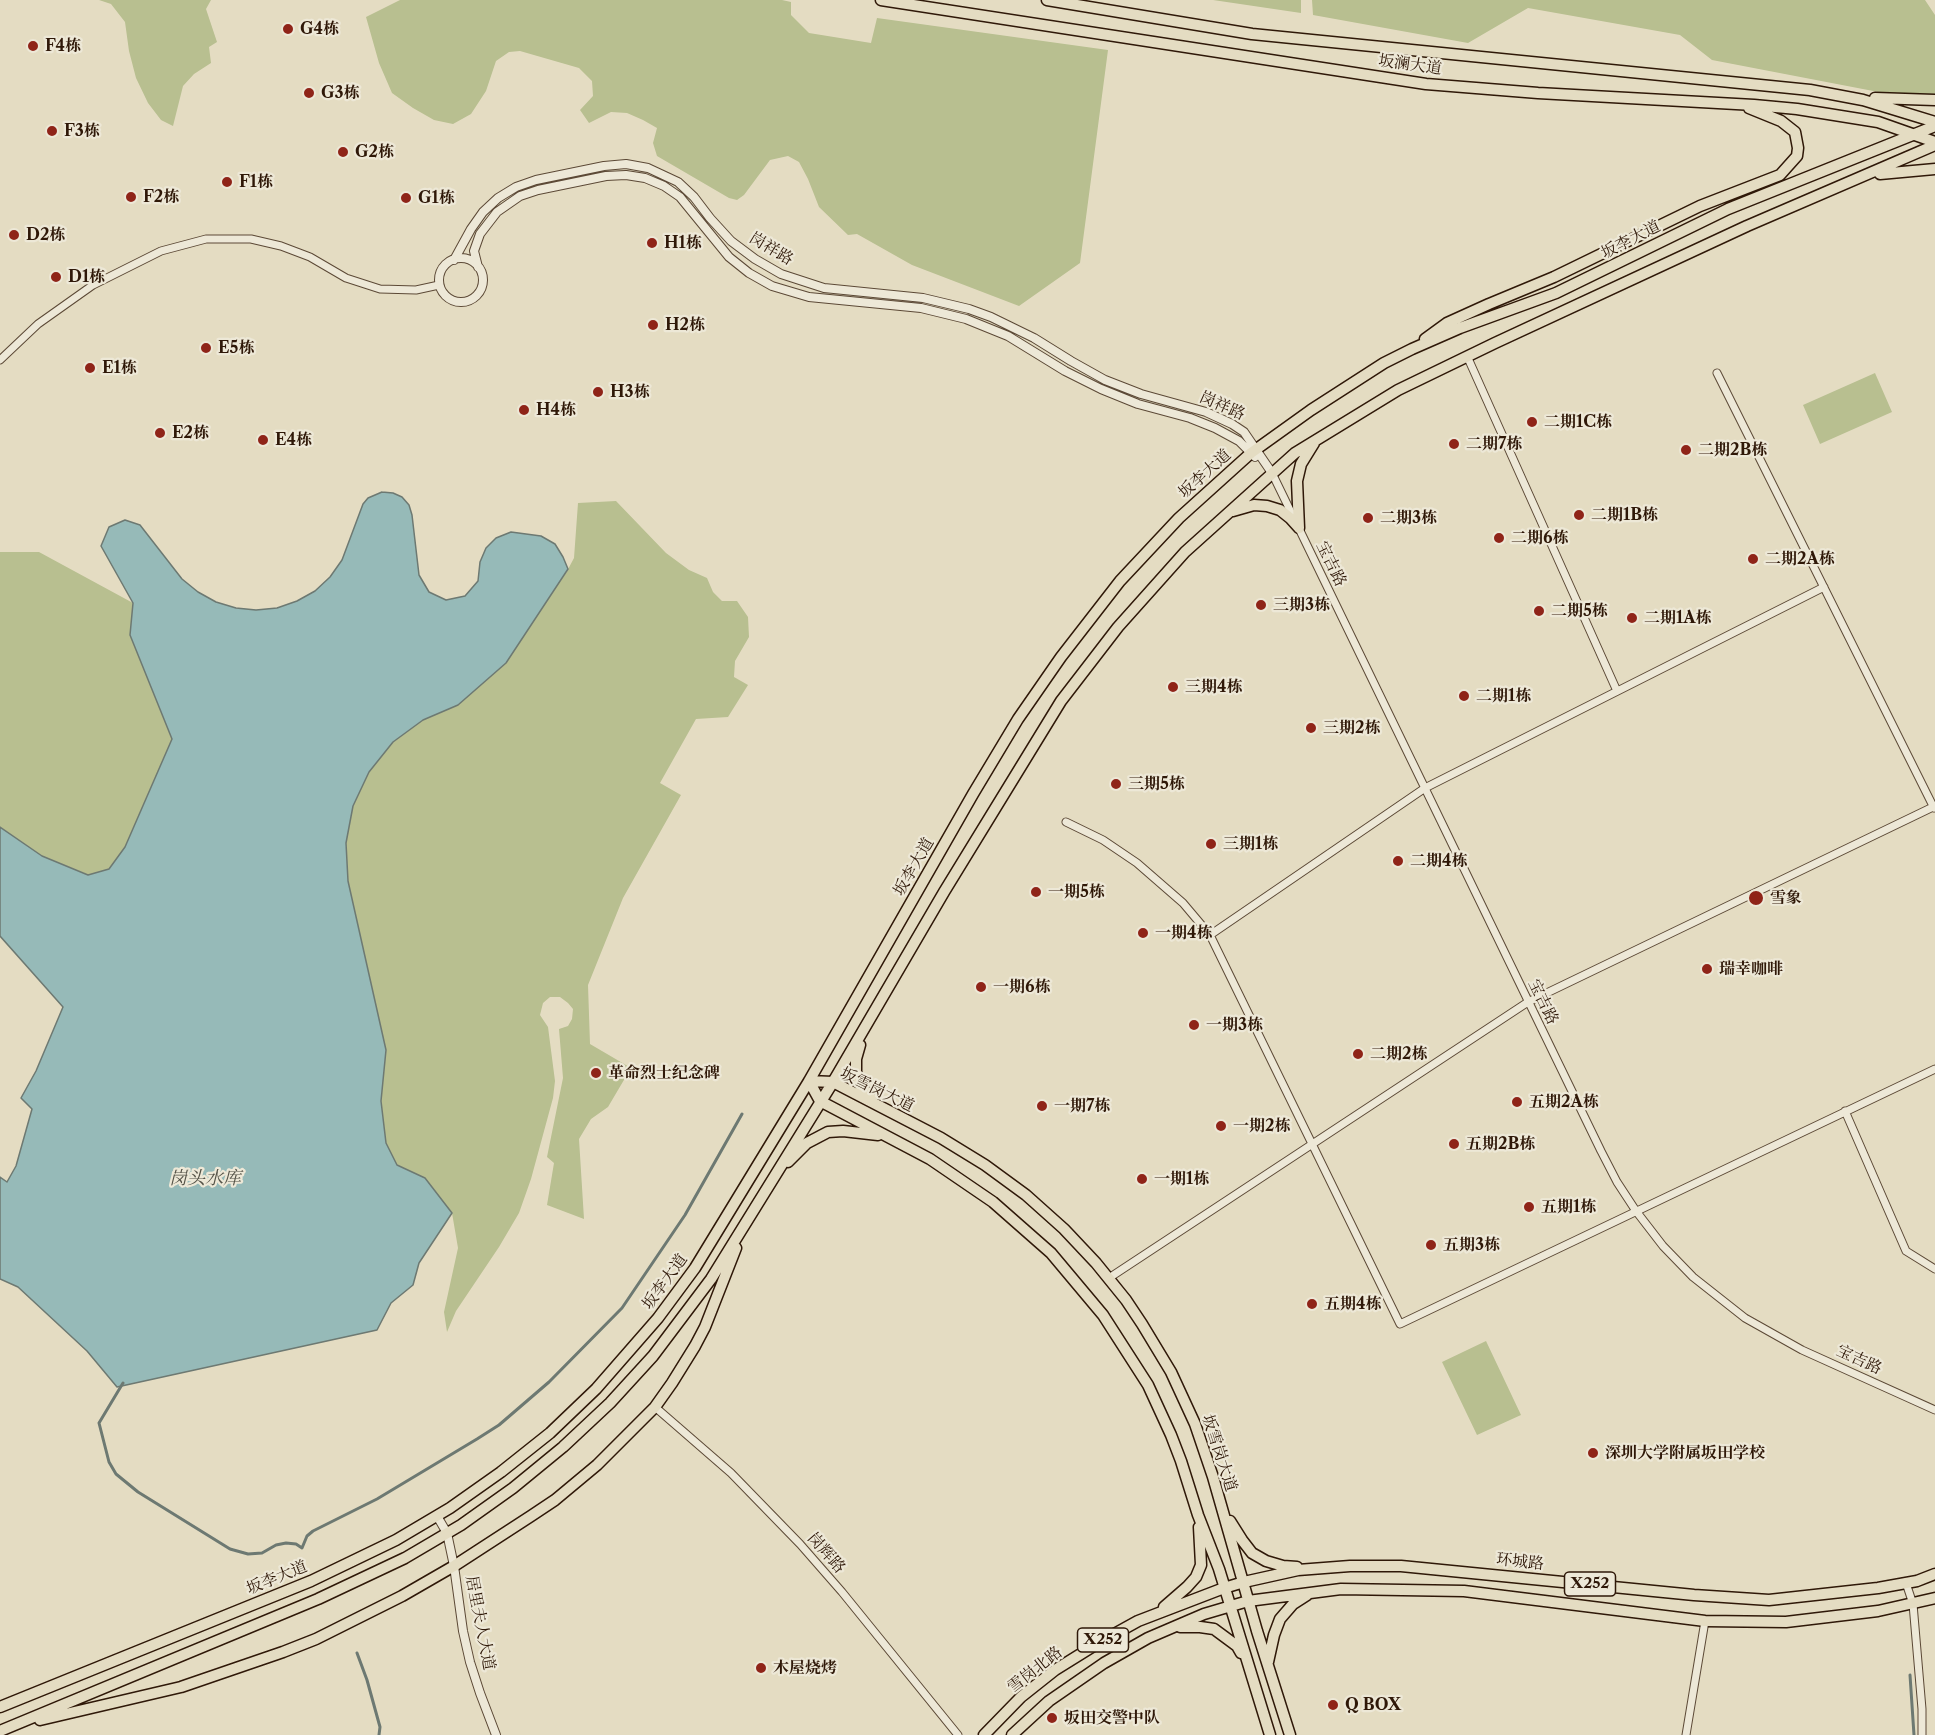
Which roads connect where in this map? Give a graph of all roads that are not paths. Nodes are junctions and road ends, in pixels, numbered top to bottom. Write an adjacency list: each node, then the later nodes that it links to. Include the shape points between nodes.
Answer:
1 (881, 0): 5 (main road, 坂澜大道, via 1426,84)
2 (1047, 0): 3 (main road, 坂澜大道, via 1252,34)
3 (1840, 95): 4 (main road); 6 (main road, 坂澜大道)
4 (1935, 100)
5 (1737, 104): 7 (main road, 坂澜大道, via 1833,114 1878,122); 14 (main road, via 1782,121 1795,132 1797,156 1779,176 1700,206 1554,277 1447,323)
6 (1935, 124): 7 (main road, 坂李大道)
7 (1916, 135): 8 (main road, 坂澜大道); 14 (main road, 坂李大道, via 1728,209 1556,293)
8 (1935, 143): 10 (main road)
9 (1935, 168): 10 (main road)
10 (1865, 176): 15 (main road, via 1747,226)
11 (454, 260): 12 (street, via 467,260); 13 (street, via 442,270); 19 (street, 岗祥路, via 476,220 516,187 604,166 638,166 678,183 731,241 754,260 781,274 824,288 923,298 969,309 1013,327 1114,383 1220,418 1244,432)
12 (478, 267): 13 (street, via 482,274 480,290 470,300 447,298); 19 (street, 岗祥路, via 474,251 480,234 497,212 520,196 606,176 645,178 680,197 729,257 772,286 809,297 921,308 966,319 1008,336 1101,389 1215,428)
13 (439, 285): 16 (street, via 404,291 380,289 357,283 310,257 266,242 221,238 190,242 147,257 74,297)
14 (1412, 349): 19 (main road, 坂李大道, via 1320,404)
15 (1467, 356): 18 (main road, via 1398,390); 24 (street)
16 (0, 360)
17 (1717, 373): 23 (street)
18 (1322, 436): 20 (main road); 22 (main road, via 1305,456 1299,472)
19 (1253, 451): 20 (street, 岗祥路); 32 (main road, 坂李大道, via 1179,518 1120,581 1061,657 973,794)
20 (1272, 473): 21 (main road); 22 (street, 宝吉路)
21 (1228, 513): 22 (main road, via 1241,507 1267,506 1280,510); 30 (main road, via 1185,552 1118,627 1061,701)
22 (1299, 528): 25 (street, 宝吉路)
23 (1824, 587): 24 (street); 26 (street)
24 (1617, 691): 25 (street)
25 (1425, 788): 28 (street); 29 (street, 宝吉路)
26 (1934, 807): 29 (street)
27 (1066, 822): 28 (street, via 1103,840 1145,869 1184,903)
28 (1210, 935): 38 (street)
29 (1528, 1002): 38 (street); 40 (street, 宝吉路, via 1608,1167)
30 (868, 1023): 33 (main road); 36 (main road, via 856,1059 858,1079 868,1096)
31 (1935, 1069): 35 (street)
32 (809, 1081): 33 (main road, 坂雪岗大道); 34 (main road, 坂雪岗大道); 48 (main road, 坂李大道, via 695,1268 638,1343 550,1432)
33 (833, 1082): 34 (main road); 36 (main road, 坂雪岗大道)
34 (820, 1101): 37 (main road); 39 (main road)
35 (1845, 1111): 40 (street); 42 (street, via 1906,1251)
36 (895, 1116): 43 (main road, 坂雪岗大道, via 949,1143 1006,1180 1064,1229)
37 (884, 1136): 39 (main road, via 843,1131 820,1135); 47 (main road, via 930,1159 993,1202 1032,1235 1086,1293 1148,1385 1178,1453)
38 (1312, 1144): 40 (street, via 1400,1324); 43 (street)
39 (775, 1175): 41 (main road)
40 (1636, 1211): 45 (street, 宝吉路, via 1694,1277 1745,1318 1802,1350)
41 (747, 1220): 44 (main road, via 705,1327); 49 (main road, via 693,1305 610,1403 539,1468)
42 (1935, 1269)
43 (1109, 1278): 46 (main road, 坂雪岗大道, via 1171,1372 1205,1450)
44 (655, 1407): 50 (main road, via 555,1500); 69 (street, 岗辉路, via 731,1473 800,1544)
45 (1935, 1410)
46 (1220, 1505): 51 (main road, via 1252,1553 1283,1566); 53 (main road, 坂雪岗大道)
47 (1198, 1515): 55 (main road); 61 (main road, via 1201,1565 1196,1577)
48 (437, 1516): 49 (street, 居里夫人大道); 66 (main road, 坂李大道, via 330,1572)
49 (447, 1533): 50 (street, 居里夫人大道); 67 (main road, via 338,1591)
50 (454, 1566): 67 (main road, via 316,1639 249,1665 181,1687); 68 (street, 居里夫人大道, via 470,1662)
51 (1312, 1569): 53 (main road, 环城路 / X252); 54 (main road, 环城路 / X252, via 1401,1566 1769,1600)
52 (1935, 1575): 54 (main road, 环城路 / X252)
53 (1244, 1582): 55 (main road, 雪岗北路 / X252); 58 (main road, 坂雪岗大道)
54 (1906, 1583): 59 (street)
55 (1224, 1588): 60 (main road); 61 (main road, 雪岗北路 / X252)
56 (1310, 1593): 58 (main road, X252); 62 (main road, X252, via 1341,1589 1464,1591); 65 (main road, via 1280,1619)
57 (1935, 1598): 59 (main road, X252)
58 (1248, 1601): 60 (main road, 雪岗北路 / X252); 65 (main road, 坂雪岗大道)
59 (1913, 1604): 62 (main road, X252, via 1786,1622); 75 (street)
60 (1229, 1607): 63 (main road, 雪岗北路 / X252); 64 (main road)
61 (1156, 1614): 70 (main road, 雪岗北路 / X252, via 1055,1670)
62 (1705, 1621): 74 (street)
63 (1176, 1627): 64 (main road, via 1214,1629 1237,1646); 71 (main road, 雪岗北路 / X252, via 1104,1663 1049,1701)
64 (1246, 1660): 72 (main road)
65 (1268, 1665): 73 (main road, 坂雪岗大道)
66 (0, 1707)
67 (4, 1730)
68 (496, 1735)
69 (957, 1735)
70 (984, 1735)
71 (1012, 1735)
72 (1270, 1735)
73 (1290, 1735)
74 (1686, 1735)
75 (1922, 1735)

